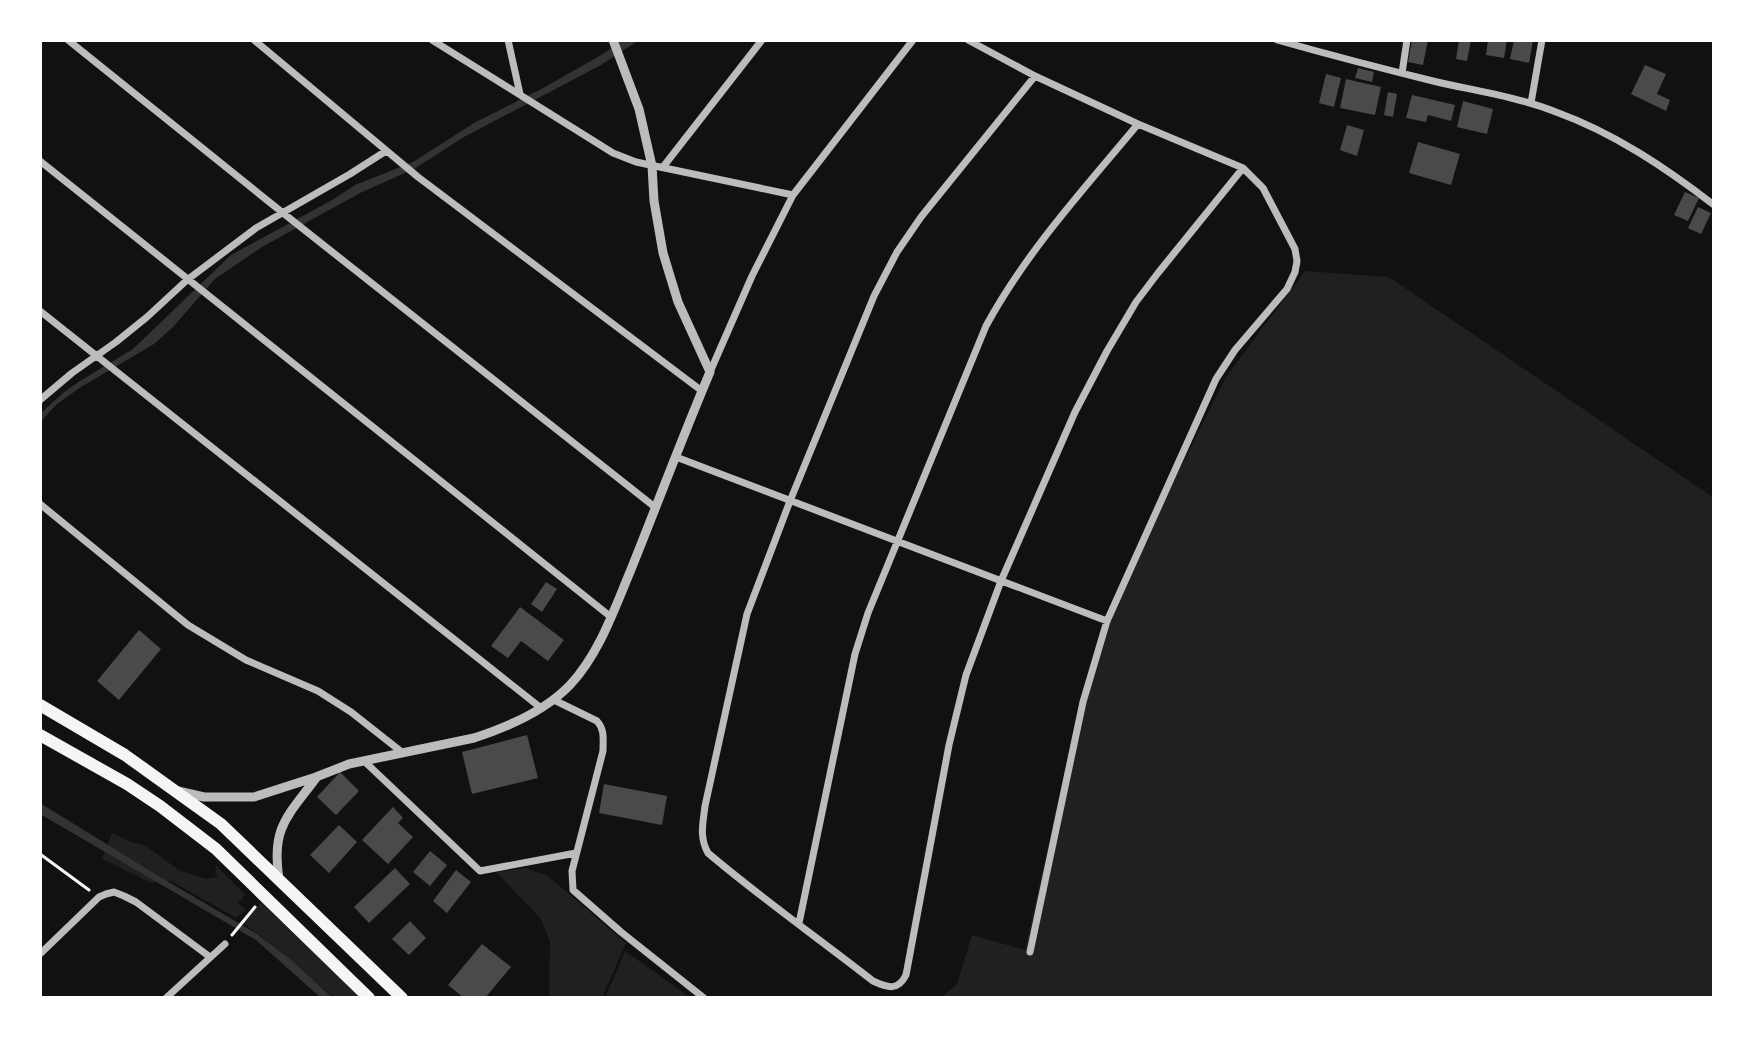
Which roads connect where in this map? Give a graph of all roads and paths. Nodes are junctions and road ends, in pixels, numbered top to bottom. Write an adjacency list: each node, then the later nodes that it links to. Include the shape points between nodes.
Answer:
1 (68, 40): 23 (street)
2 (254, 40): 17 (street)
3 (432, 40): 14 (street)
4 (508, 40): 14 (street)
5 (613, 40): 19 (street)
6 (762, 40): 19 (street)
7 (913, 40): 21 (street)
8 (968, 40): 13 (street)
9 (1277, 40): 12 (street)
10 (1407, 40): 12 (street)
11 (1542, 40): 15 (street)
12 (1402, 73): 15 (street)
13 (1035, 76): 16 (street); 31 (street, via 897,252)
14 (520, 94): 19 (street, via 613,153)
15 (1531, 103): 22 (street, via 1618,140)
16 (1138, 124): 20 (street); 34 (street, via 1043,238 1002,297)
17 (386, 151): 23 (street); 28 (street)
18 (40, 161): 24 (street)
19 (658, 166): 21 (street); 27 (street, via 654,201 663,253 678,302)
20 (1243, 168): 35 (street, via 1136,302 1107,351); 37 (street, via 1263,188 1295,249 1295,272 1216,379)
21 (793, 195): 27 (street)
22 (1714, 205)
23 (283, 213): 24 (street, via 256,228); 33 (street)
24 (190, 282): 26 (street); 36 (street)
25 (40, 311): 26 (street)
26 (100, 359): 29 (street, via 72,373); 40 (street)
27 (710, 372): 28 (street)
28 (702, 391): 30 (street)
29 (40, 400)
30 (676, 457): 31 (street); 33 (street)
31 (790, 501): 34 (street); 51 (street, via 747,614 701,833 708,853)
32 (40, 504): 42 (street, via 188,625 246,660 318,691)
33 (656, 508): 36 (street)
34 (897, 541): 35 (street); 51 (street, via 855,654)
35 (1001, 581): 37 (street); 51 (street, via 966,675 902,983 894,987 873,981)
36 (611, 617): 38 (street, via 583,669)
37 (1107, 621): 54 (street, via 1083,702)
38 (554, 700): 40 (street); 46 (street, via 597,721 604,733)
39 (40, 705): 45 (highway)
40 (541, 708): 42 (street, via 491,733)
41 (40, 735): 58 (highway, via 127,784 216,849)
42 (403, 753): 43 (street)
43 (364, 761): 44 (street); 46 (street, via 480,871)
44 (316, 777): 45 (street, via 254,797 204,797); 48 (street, via 282,826 276,843)
45 (175, 790): 48 (highway, via 221,824)
46 (576, 853): 60 (street, via 573,890)
47 (40, 854): 49 (path)
48 (279, 879): 59 (highway)
49 (99, 897): 55 (street); 56 (street, via 114,892 136,902)
50 (250, 913): 52 (path)
51 (799, 923)
52 (233, 933)
53 (225, 944): 56 (street)
54 (1030, 952)
55 (40, 954)
56 (210, 957): 57 (street)
57 (166, 998)
58 (369, 998)
59 (402, 998)
60 (704, 998)

